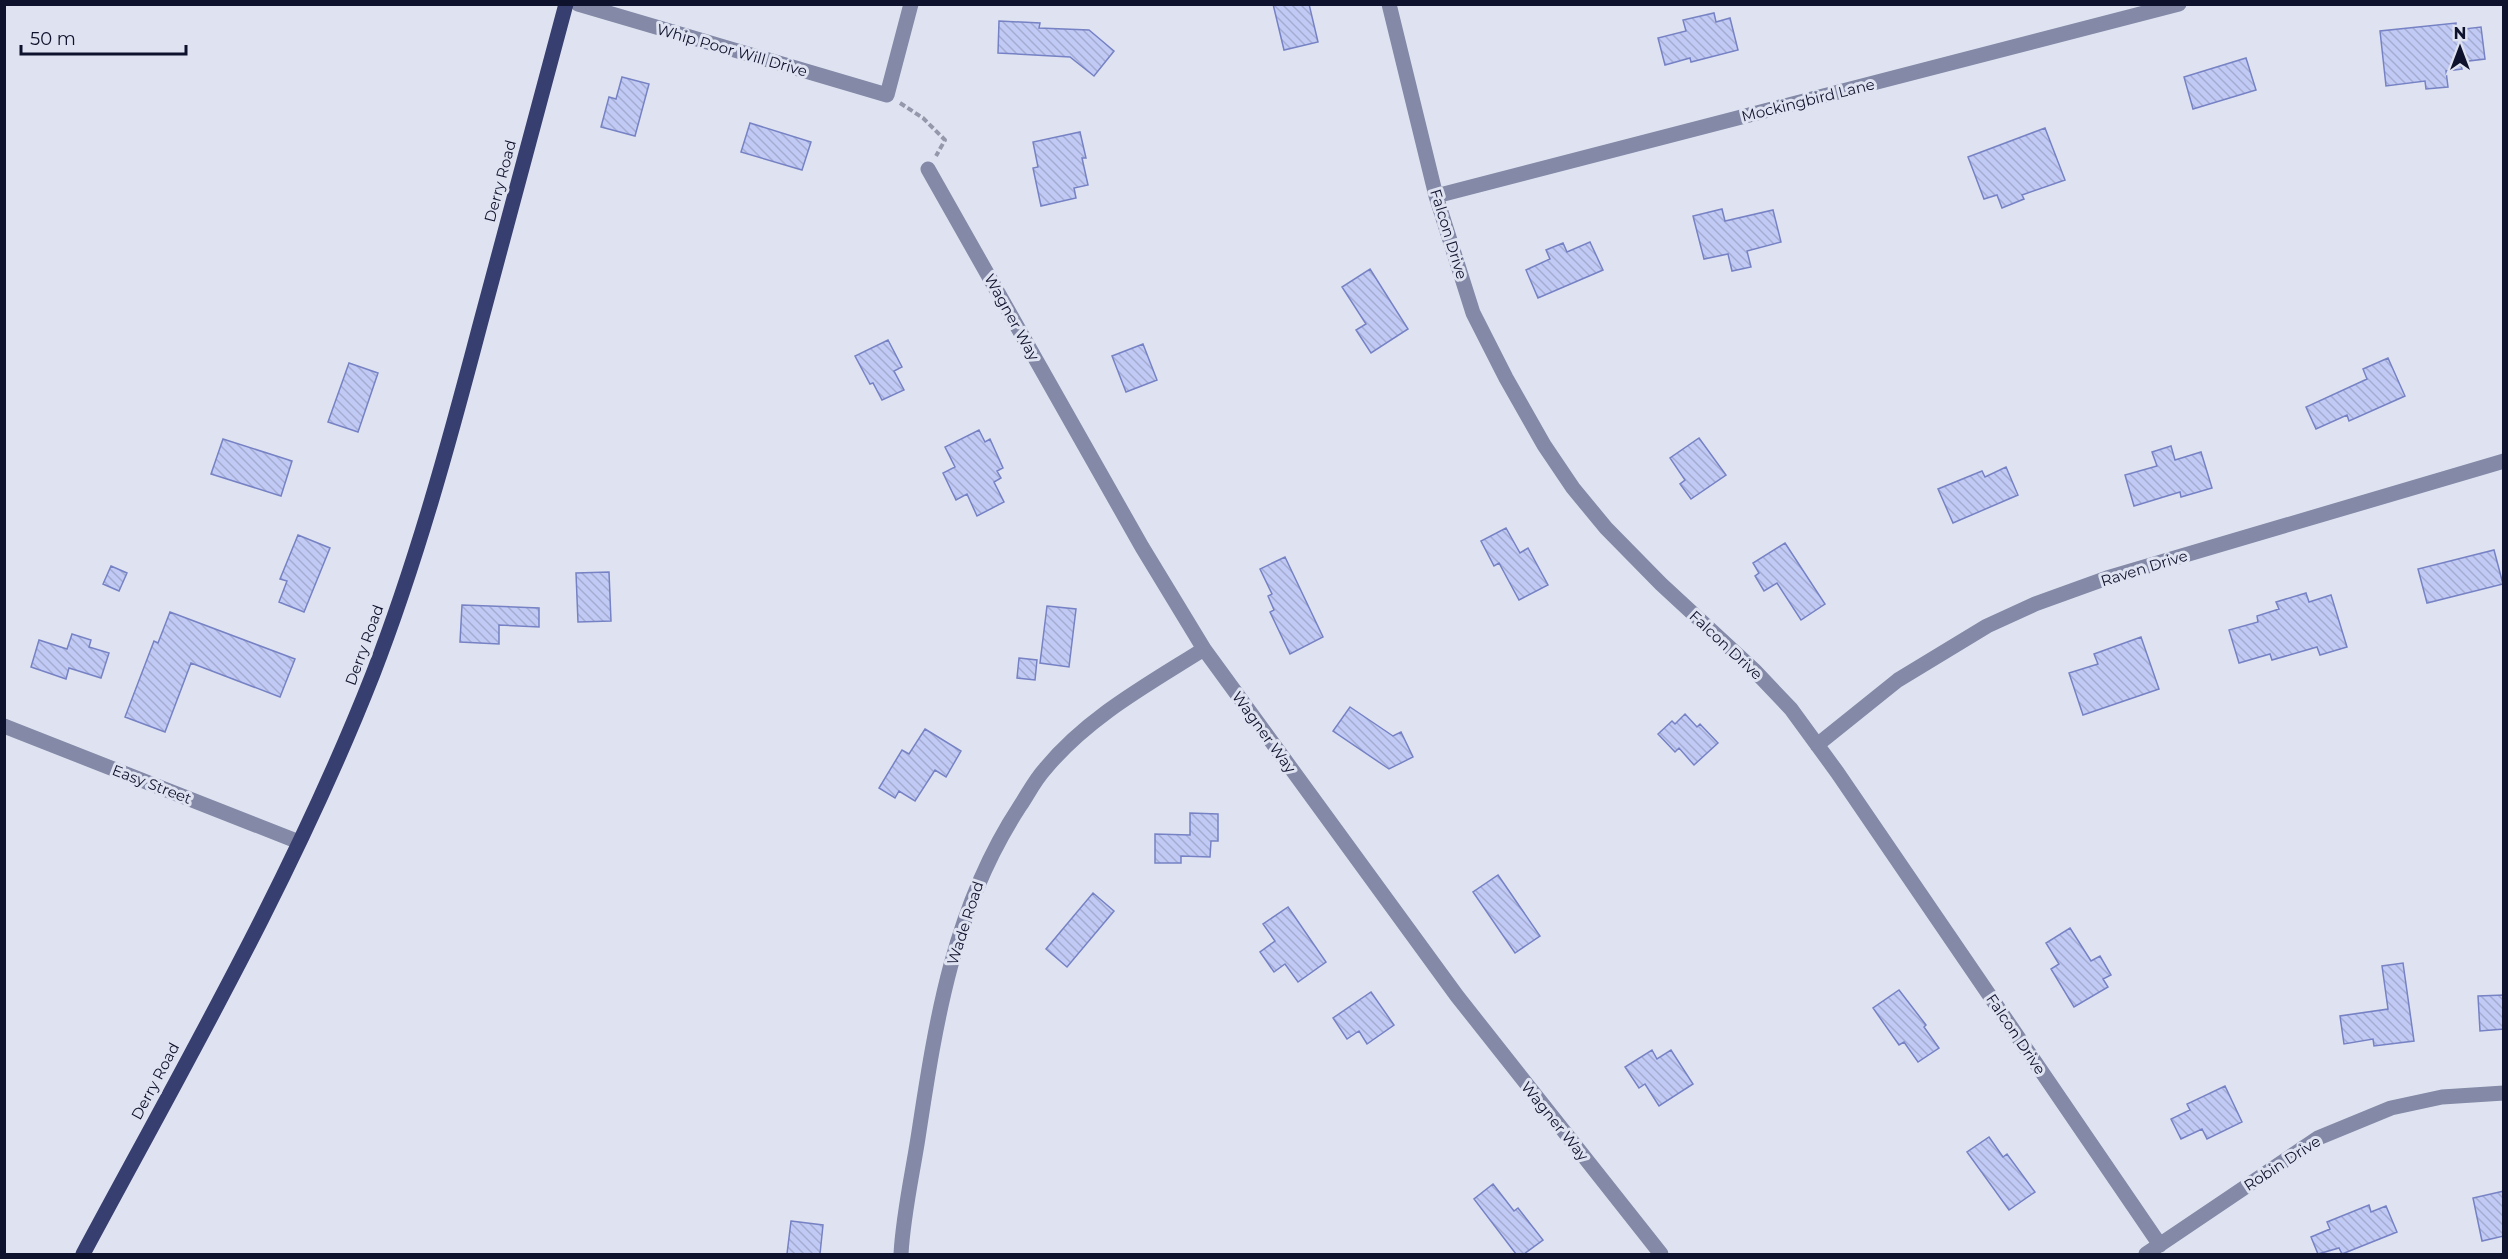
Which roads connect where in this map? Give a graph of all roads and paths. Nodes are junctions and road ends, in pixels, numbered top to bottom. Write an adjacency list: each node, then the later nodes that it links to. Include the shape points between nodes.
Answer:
1 (566, 4): 13 (main road, Derry Road, via 417,550 345,743)
2 (578, 4): 6 (street, Whip Poor Will Drive)
3 (911, 4): 6 (street)
4 (1389, 4): 8 (street, Falcon Drive)
5 (2179, 4): 8 (street, Mockingbird Lane)
6 (887, 95): 7 (path, via 923,118 945,140)
7 (928, 169): 10 (street, Wagner Way)
8 (1436, 196): 12 (street, Falcon Drive, via 1480,329 1544,445 1573,488 1653,576 1754,670 1791,709)
9 (2504, 461): 12 (street, Raven Drive, via 2107,578 2035,604 1987,626 1898,680)
10 (1204, 649): 17 (street, Wade Road, via 1122,700 1077,734 1044,770 987,862 957,939 941,1005); 18 (street, Wagner Way, via 1457,996)
11 (4, 726): 13 (street, Easy Street)
12 (1817, 745): 15 (street, Falcon Drive)
13 (299, 842): 16 (main road, Derry Road)
14 (2504, 1094): 15 (street, Robin Drive, via 2442,1097 2391,1108 2327,1134)
15 (2160, 1245): 19 (street, Robin Drive)
16 (83, 1254)
17 (901, 1254)
18 (1661, 1254)
19 (2146, 1254)

